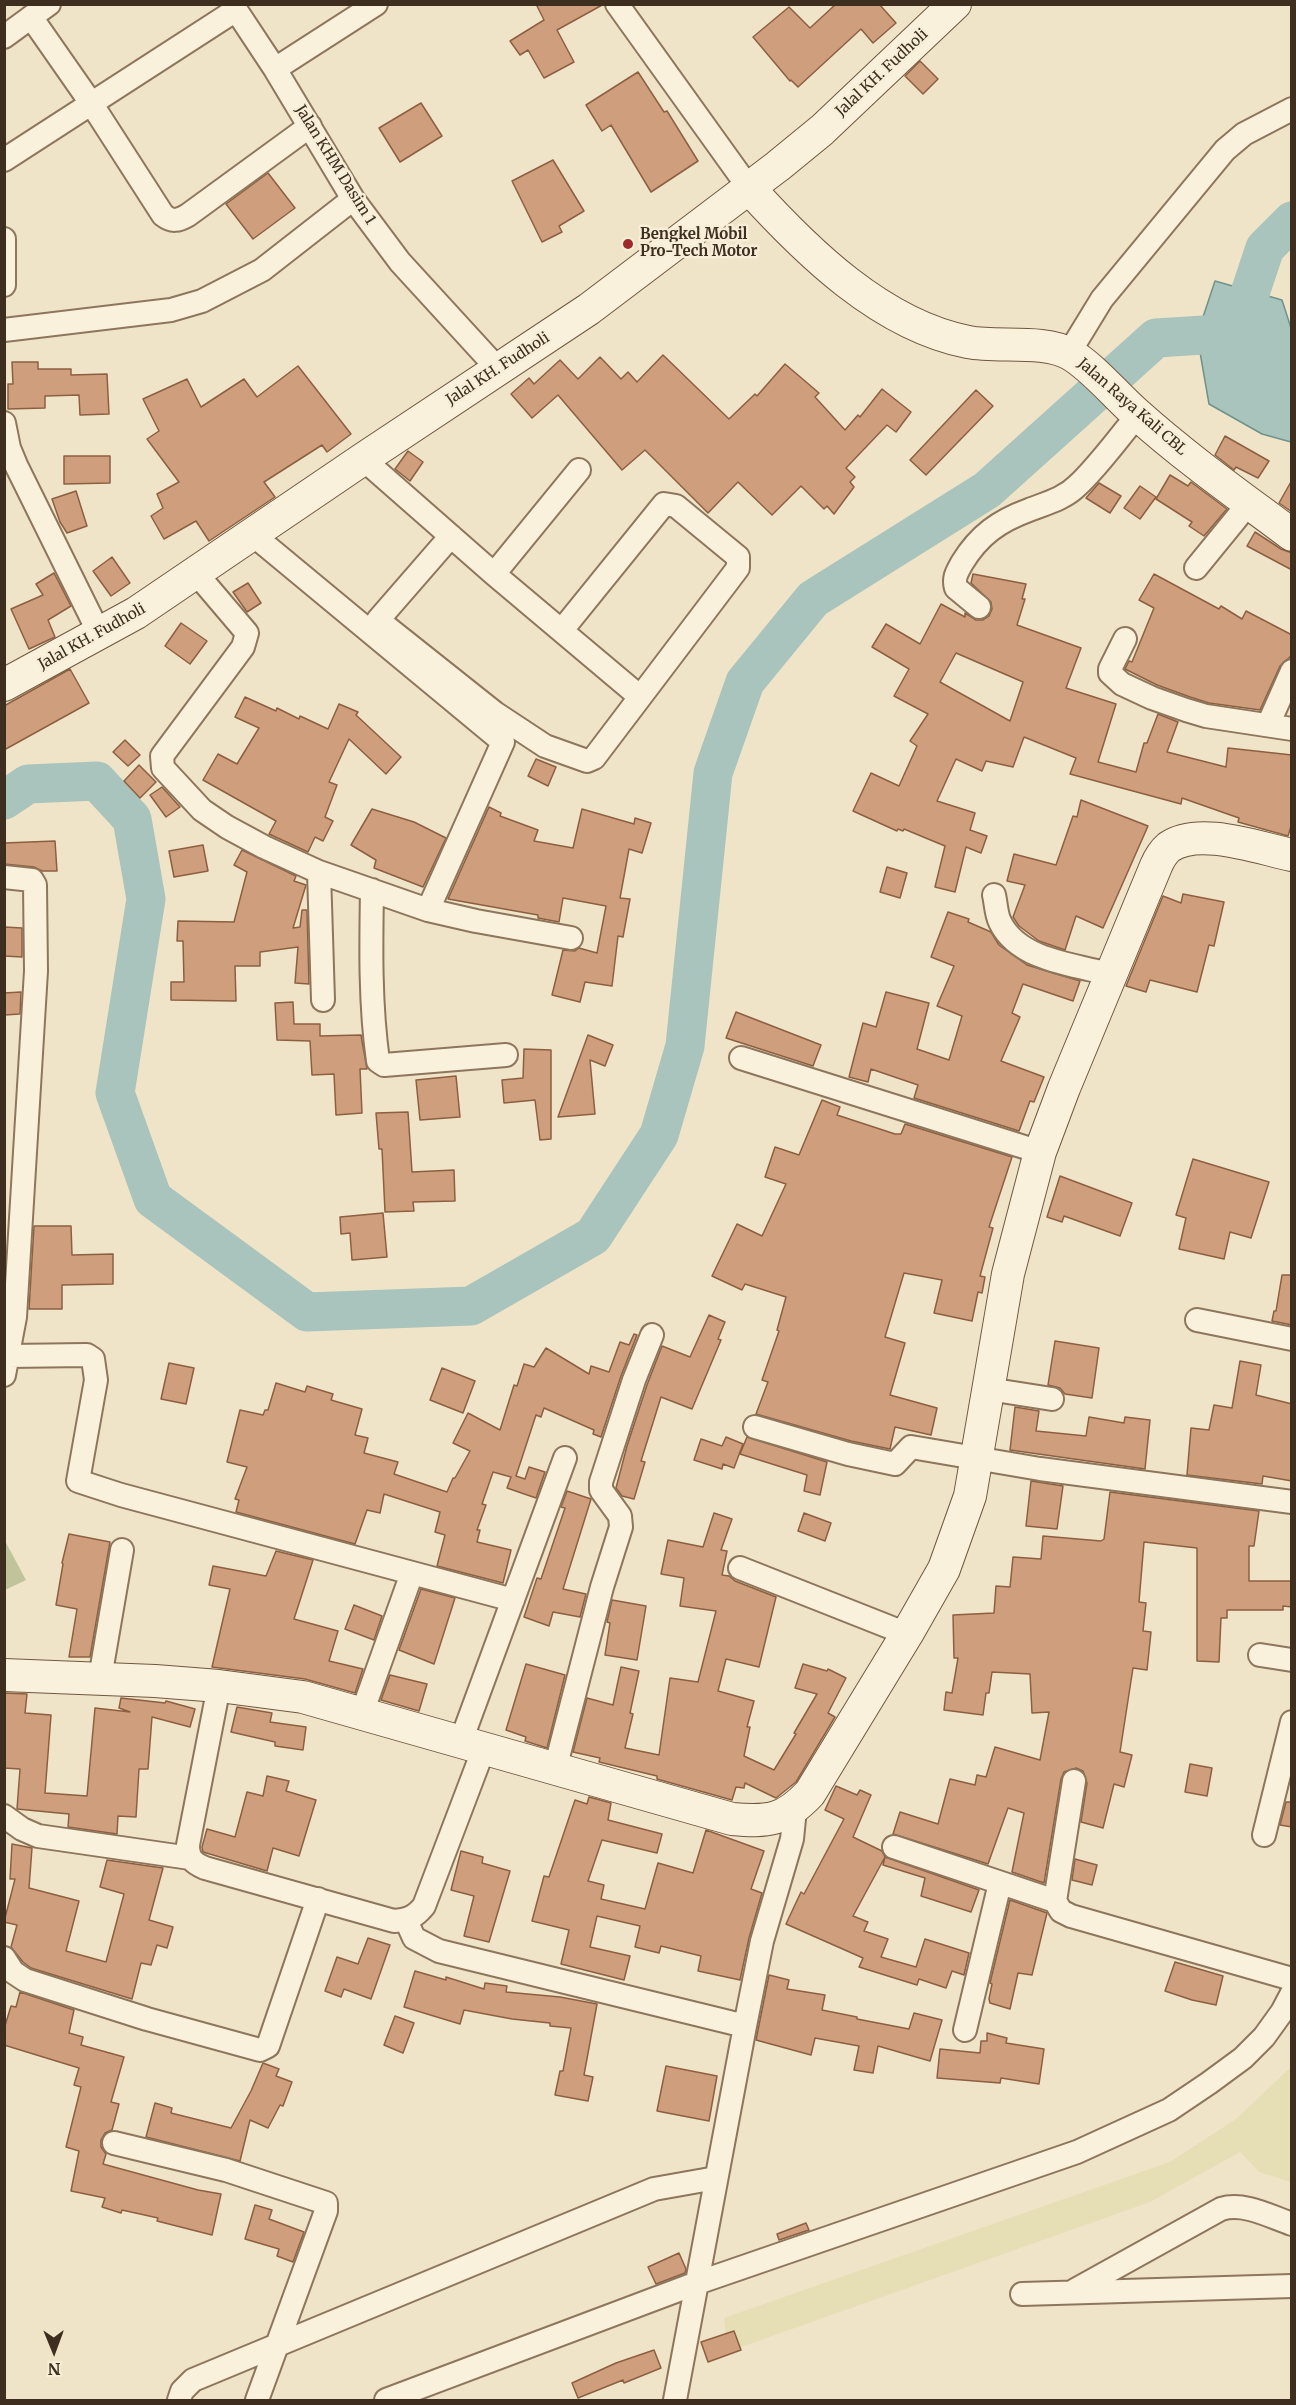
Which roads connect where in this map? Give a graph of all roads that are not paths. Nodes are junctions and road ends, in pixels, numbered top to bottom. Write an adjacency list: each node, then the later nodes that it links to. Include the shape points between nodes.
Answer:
1 (376, 4): 7 (street)
2 (617, 4): 12 (street)
3 (955, 4): 12 (street, Jalal KH. Fudholi, via 822,130)
4 (234, 7): 7 (street, Jalan KHM Dasim 1); 8 (street)
5 (40, 11): 6 (street); 8 (street)
6 (4, 37)
7 (275, 69): 10 (street, Jalan KHM Dasim 1)
8 (91, 104): 10 (street, via 170,221 183,218); 11 (street)
9 (1292, 109): 17 (street, via 1244,134 1225,150 1102,299)
10 (310, 126): 13 (street, Jalan KHM Dasim 1)
11 (4, 160)
12 (749, 188): 17 (street, Jalan Raya Kali CBL, via 817,258 851,286 905,319 942,336 970,342 1038,346); 18 (street, Jalal KH. Fudholi, via 589,309)
13 (352, 199): 16 (street, via 262,270 202,300 161,311); 18 (street, Jalan KHM Dasim 1, via 400,262)
14 (4, 239): 15 (street)
15 (4, 285)
16 (4, 330)
17 (1073, 356): 19 (street, Jalan Raya Kali CBL)
18 (498, 369): 21 (street, Jalal KH. Fudholi)
19 (1127, 404): 23 (street, Jalan Raya Kali CBL); 30 (street, via 1077,486 1056,501 1012,517 974,544 954,584)
20 (4, 423): 32 (street, via 16,465)
21 (363, 459): 24 (street, Jalal KH. Fudholi); 26 (street)
22 (579, 470): 29 (street)
23 (1248, 503): 25 (street, Jalan Raya Kali CBL); 27 (street)
24 (252, 534): 28 (street, Jalal KH. Fudholi); 44 (street, via 502,742)
25 (1292, 535)
26 (451, 536): 29 (street); 36 (street, via 378,620 495,713 545,746 580,760 594,758)
27 (1196, 567)
28 (196, 573): 32 (street, Jalal KH. Fudholi); 40 (street, via 247,633 243,647 162,756 163,768 202,810 226,828)
29 (494, 574): 31 (street)
30 (979, 607)
31 (562, 630): 36 (street); 36 (street, via 664,504 676,506 738,557 738,568)
32 (99, 633): 35 (street, Jalal KH. Fudholi)
33 (1125, 639): 37 (street, via 1110,669 1116,680 1152,698 1206,716)
34 (1292, 671): 37 (street)
35 (4, 685)
36 (639, 696)
37 (1268, 725): 38 (street)
38 (1292, 729)
39 (1292, 855): 46 (street, via 1198,837 1169,847 1156,866)
40 (319, 872): 42 (street); 47 (street)
41 (4, 877): 54 (street, via 32,880 36,885 36,971 17,1293)
42 (372, 890): 44 (street); 48 (street, via 371,980 378,1061 384,1065)
43 (994, 895): 46 (street, via 1000,921 1018,945)
44 (428, 910): 45 (street)
45 (571, 938)
46 (1110, 974): 50 (street)
47 (323, 1000)
48 (506, 1055)
49 (741, 1058): 50 (street)
50 (1040, 1152): 55 (street, via 1008,1274)
51 (1197, 1320): 53 (street)
52 (652, 1335): 74 (street, via 601,1482 601,1490 620,1516 621,1527)
53 (1292, 1339)
54 (6, 1366): 63 (street, via 87,1355 93,1359 96,1380 78,1481)
55 (988, 1389): 56 (street); 58 (street)
56 (1052, 1399)
57 (755, 1427): 58 (street, via 848,1455 895,1464 910,1447)
58 (977, 1457): 60 (street, via 1040,1470); 65 (street, via 970,1496 944,1569)
59 (565, 1458): 64 (street)
60 (1292, 1502)
61 (122, 1550): 69 (street)
62 (740, 1568): 65 (street)
63 (412, 1573): 64 (street); 71 (street)
64 (513, 1600): 73 (street)
65 (908, 1634): 76 (street, via 810,1794)
66 (1260, 1655): 67 (street)
67 (1292, 1660)
68 (4, 1675): 69 (street)
69 (100, 1678): 70 (street)
70 (219, 1686): 71 (street, via 303,1697); 80 (street, via 188,1845)
71 (362, 1713): 73 (street)
72 (1292, 1722): 78 (street)
73 (473, 1744): 74 (street); 84 (street, via 424,1906)
74 (555, 1769): 76 (street, via 732,1819 762,1821)
75 (1074, 1781): 83 (street)
76 (795, 1809): 88 (street, via 792,1839 762,1941)
77 (4, 1816): 80 (street, via 38,1836)
78 (1264, 1835)
79 (894, 1847): 81 (street)
80 (190, 1858): 82 (street, via 205,1868)
81 (1000, 1883): 83 (street); 89 (street)
82 (318, 1899): 84 (street, via 394,1921); 85 (street, via 268,2046 260,2050 25,1980)
83 (1055, 1901): 86 (street, via 1061,1911 1071,1916)
84 (406, 1920): 88 (street, via 414,1938 439,1951)
85 (4, 1959)
86 (1292, 1979)
87 (1292, 1993): 94 (street, via 1264,2037 1243,2058 1169,2110 1077,2152)
88 (744, 2026): 91 (street)
89 (964, 2030)
90 (114, 2143): 97 (street, via 226,2170 326,2203)
91 (716, 2178): 94 (street); 97 (street, via 654,2189)
92 (1292, 2224): 95 (street, via 1233,2205)
93 (1292, 2286): 95 (street)
94 (696, 2289): 100 (street); 101 (street)
95 (1070, 2293): 96 (street)
96 (1022, 2294)
97 (278, 2344): 98 (street, via 193,2380); 99 (street)
98 (179, 2400)
99 (257, 2400)
100 (386, 2400)
101 (675, 2400)

